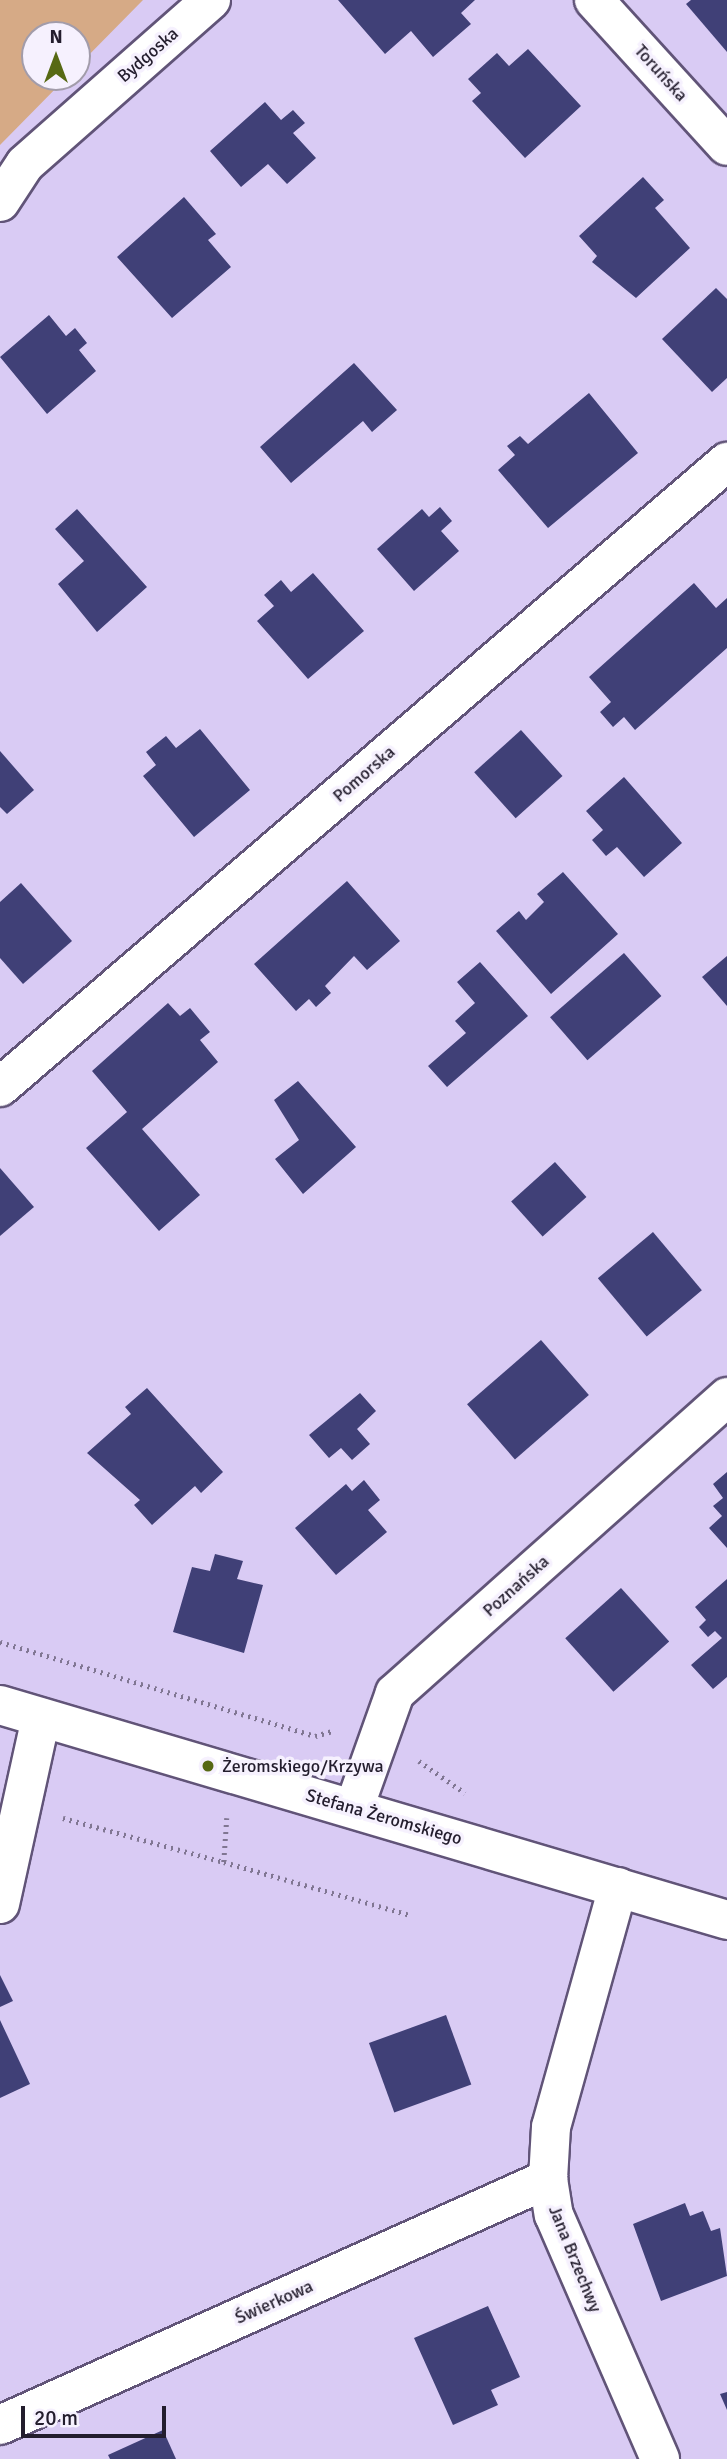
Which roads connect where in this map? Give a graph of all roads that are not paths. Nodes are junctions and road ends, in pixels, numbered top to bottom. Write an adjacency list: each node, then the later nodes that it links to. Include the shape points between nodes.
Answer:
1 (211, 0): 4 (street, Bydgoska, via 25,164)
2 (594, 0): 3 (street, Toruńska)
3 (727, 146)
4 (0, 202)
5 (727, 461): 6 (street, Pomorska)
6 (0, 1087)
7 (727, 1397): 10 (street, Poznańska, via 395,1693)
8 (0, 1705): 9 (street, Stefana Żeromskiego)
9 (41, 1717): 10 (street, Stefana Żeromskiego); 12 (street)
10 (354, 1808): 11 (street, Stefana Żeromskiego)
11 (618, 1888): 13 (street, Stefana Żeromskiego); 14 (street, Jana Brzechwy, via 551,2127)
12 (0, 1904)
13 (727, 1920)
14 (548, 2179): 15 (street, Świerkowa); 16 (street, Jana Brzechwy, via 554,2215)
15 (0, 2425)
16 (660, 2459)

